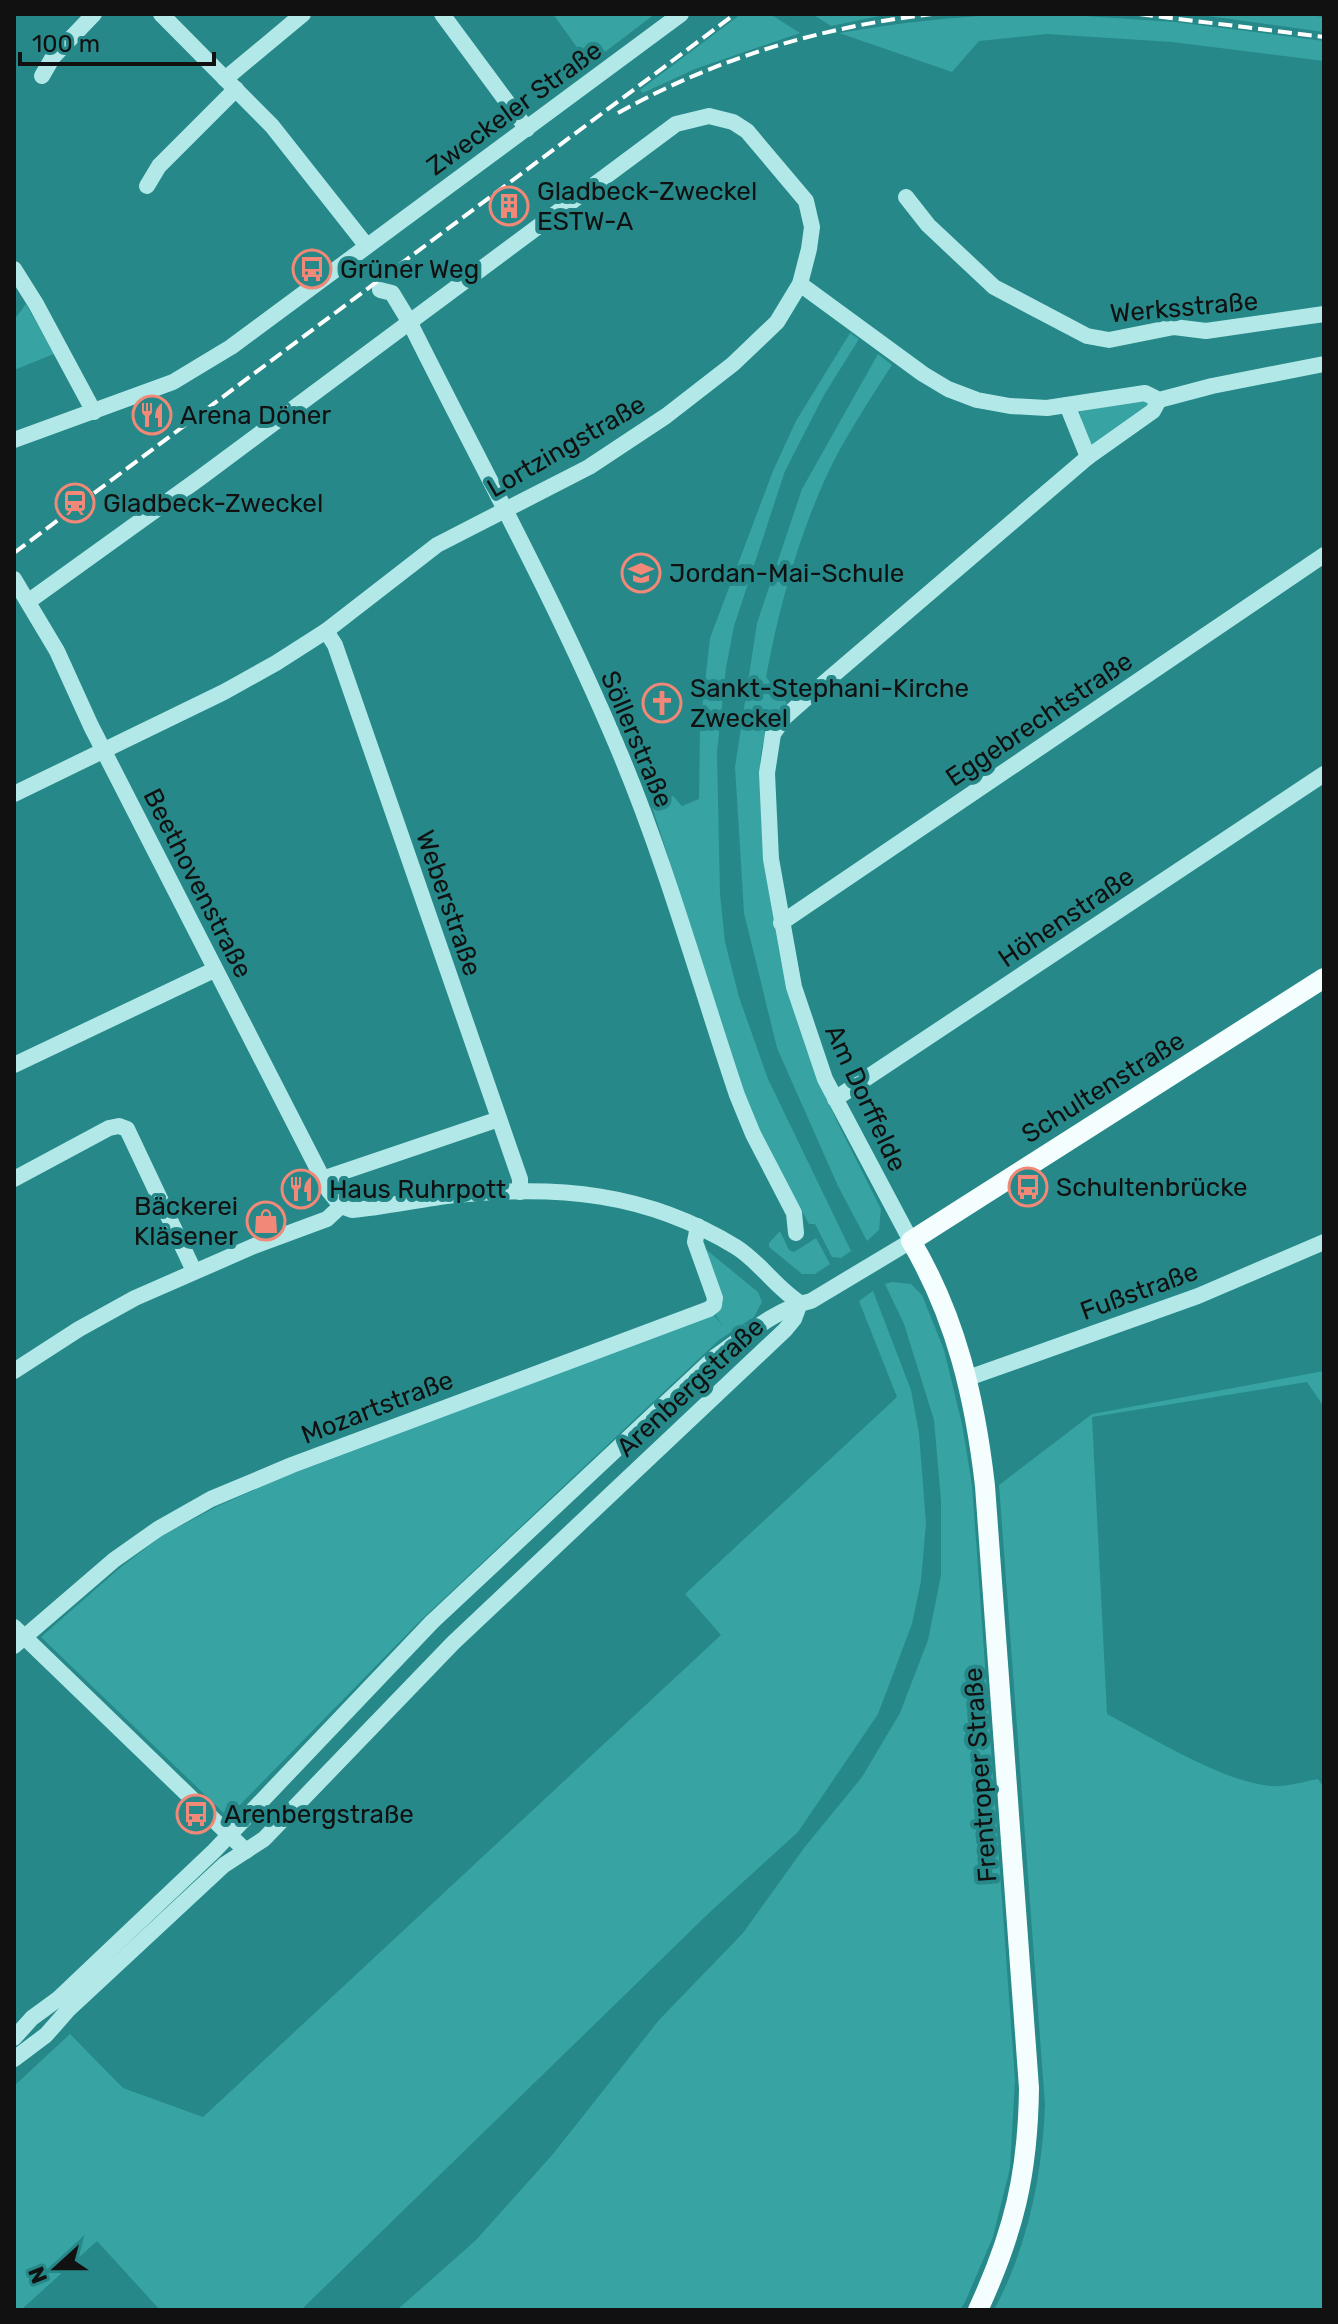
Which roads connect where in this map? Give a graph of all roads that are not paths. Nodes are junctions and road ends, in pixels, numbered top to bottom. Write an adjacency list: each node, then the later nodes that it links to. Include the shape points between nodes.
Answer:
1 (94, 14): 6 (street)
2 (161, 14): 7 (street)
3 (303, 14): 7 (street)
4 (442, 14): 8 (street)
5 (681, 14): 8 (street, Zweckeler Straße)
6 (42, 76)
7 (230, 84): 9 (street); 11 (street, via 272,126)
8 (527, 129): 11 (street, Zweckeler Straße)
9 (147, 186)
10 (906, 197): 15 (street, Werksstraße, via 994,287 1087,336 1109,340 1174,327 1206,331)
11 (366, 245): 20 (street, Zweckeler Straße, via 198,368)
12 (14, 269): 20 (street)
13 (800, 284): 16 (street, Lortzingstraße, via 812,215 806,201 747,131 709,116 668,129); 19 (street, via 948,389 1010,406); 23 (street, Lortzingstraße, via 777,322 666,416 589,467)
14 (380, 290): 16 (street, Söllerstraße, via 392,293)
15 (1324, 314)
16 (409, 321): 23 (street, Söllerstraße); 26 (street, Lortzingstraße)
17 (1324, 364): 18 (street)
18 (1159, 400): 19 (street, via 1145,393); 22 (street, Am Dorffelde, via 1153,411)
19 (1067, 405): 22 (street)
20 (94, 412): 21 (street, Zweckeler Straße)
21 (14, 440)
22 (1088, 457): 31 (street, Am Dorffelde, via 778,725 768,754 767,808)
23 (503, 510): 27 (street, Lortzingstraße, via 437,545); 42 (street, Söllerstraße, via 617,745 737,1095 794,1213)
24 (1324, 555): 31 (street, Eggebrechtstraße)
25 (14, 580): 26 (street, Beethovenstraße)
26 (29, 601): 28 (street, Beethovenstraße)
27 (326, 631): 28 (street, Lortzingstraße, via 224,692); 36 (street, Weberstraße)
28 (105, 751): 30 (street, Lortzingstraße); 32 (street, Beethovenstraße)
29 (1324, 774): 35 (street, Höhenstraße)
30 (14, 794)
31 (781, 923): 35 (street, Am Dorffelde, via 794,987)
32 (214, 970): 34 (street); 38 (street, Beethovenstraße)
33 (1324, 978): 43 (main road, Schultenstraße)
34 (14, 1065)
35 (835, 1099): 43 (street, Am Dorffelde)
36 (499, 1119): 38 (street); 39 (street, Weberstraße)
37 (14, 1179): 45 (street, via 109,1128 127,1129)
38 (322, 1179): 40 (street, Beethovenstraße)
39 (520, 1192): 40 (street, via 352,1210); 41 (street, via 615,1197)
40 (341, 1206): 45 (street, via 327,1219)
41 (698, 1226): 46 (street, via 738,1249); 49 (street, Mozartstraße, via 695,1242 715,1298 709,1309 211,1499 114,1560)
42 (796, 1233)
43 (911, 1241): 46 (street, Arenbergstraße); 48 (main road, Frentroper Straße)
44 (1324, 1242): 48 (street, Fußstraße, via 1198,1296)
45 (194, 1271): 47 (street, via 79,1329)
46 (800, 1303): 50 (street, Arenbergstraße, via 715,1357 506,1551); 51 (street, Arenbergstraße, via 785,1330 474,1623 264,1839)
47 (14, 1371)
48 (977, 1375): 54 (main road, Frentroper Straße, via 1029,2088 1020,2197)
49 (17, 1637): 50 (street)
50 (229, 1834): 51 (street); 52 (street, Arenbergstraße)
51 (246, 1851): 53 (street, Arenbergstraße, via 224,1865 46,2035)
52 (14, 2038)
53 (14, 2059)
54 (978, 2310)

